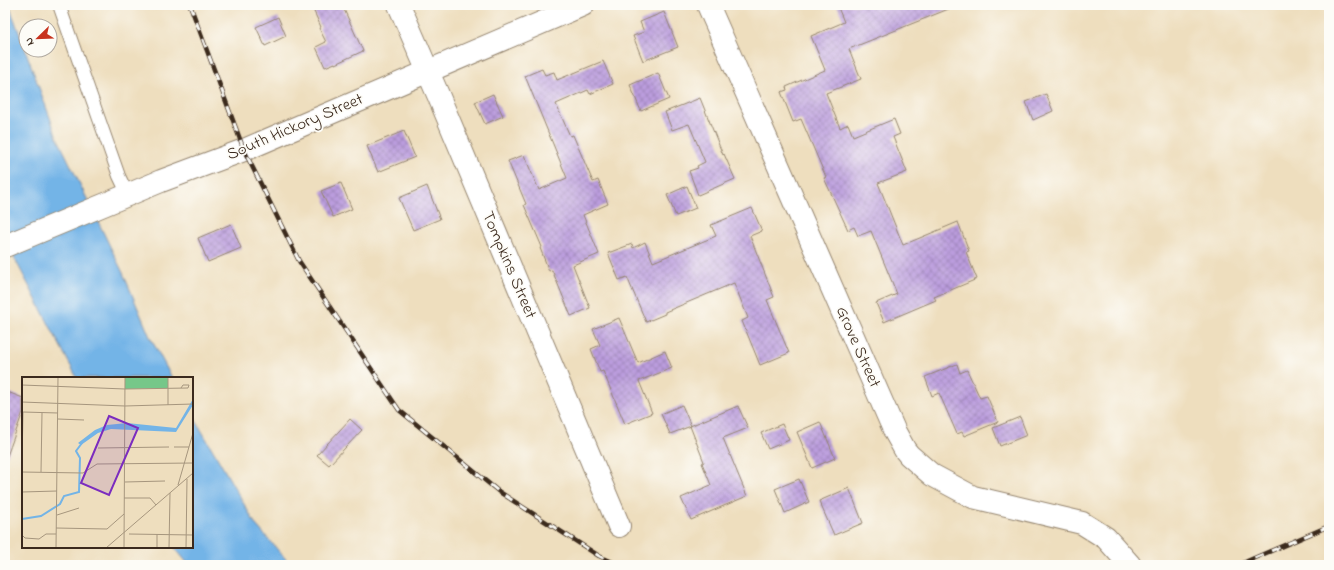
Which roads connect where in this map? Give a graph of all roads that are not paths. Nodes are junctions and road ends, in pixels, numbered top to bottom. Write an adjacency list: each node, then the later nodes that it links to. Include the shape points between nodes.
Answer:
1 (58, 5): 6 (lane)
2 (399, 5): 5 (street, Tompkins Street)
3 (583, 5): 5 (street, South Hickory Street)
4 (708, 5): 9 (street, Grove Street, via 905,450 932,475 973,497 1088,526 1111,542)
5 (428, 71): 6 (street, South Hickory Street, via 244,150); 8 (street, Tompkins Street)
6 (128, 195): 7 (street, South Hickory Street)
7 (5, 246)
8 (619, 526)
9 (1130, 565)

